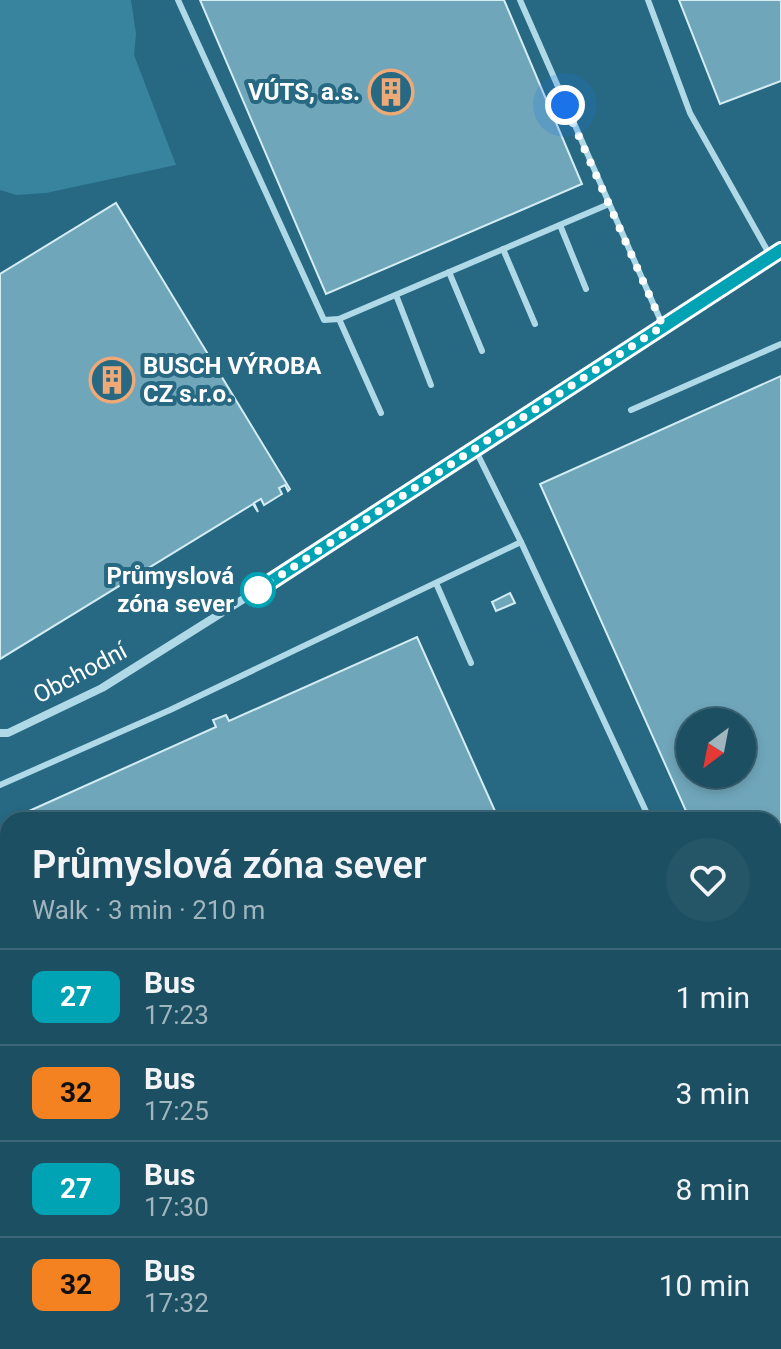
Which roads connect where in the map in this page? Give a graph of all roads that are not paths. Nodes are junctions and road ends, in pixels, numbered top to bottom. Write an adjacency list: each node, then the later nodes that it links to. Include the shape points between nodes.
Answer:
1 (178, 0): 12 (lane, via 323,318)
2 (520, 0): 4 (lane)
3 (648, 0): 8 (lane, via 690,113)
4 (609, 204): 5 (lane); 14 (lane)
5 (560, 225): 6 (lane); 10 (lane)
6 (503, 249): 9 (lane); 13 (lane)
7 (781, 250): 8 (street, Obchodní)
8 (771, 257): 14 (street, Obchodní)
9 (449, 272): 11 (lane); 16 (lane)
10 (586, 289)
11 (396, 295): 12 (lane); 17 (lane)
12 (339, 319): 19 (lane)
13 (535, 324)
14 (663, 326): 20 (street, Obchodní)
15 (781, 344): 18 (lane)
16 (482, 351)
17 (431, 385)
18 (631, 410)
19 (381, 413)
20 (475, 449): 21 (lane); 24 (street, Obchodní, via 102,688)
21 (521, 542): 22 (lane); 26 (lane)
22 (436, 583): 23 (lane); 25 (lane)
23 (471, 663)
24 (0, 733)
25 (0, 785)
26 (646, 812)

